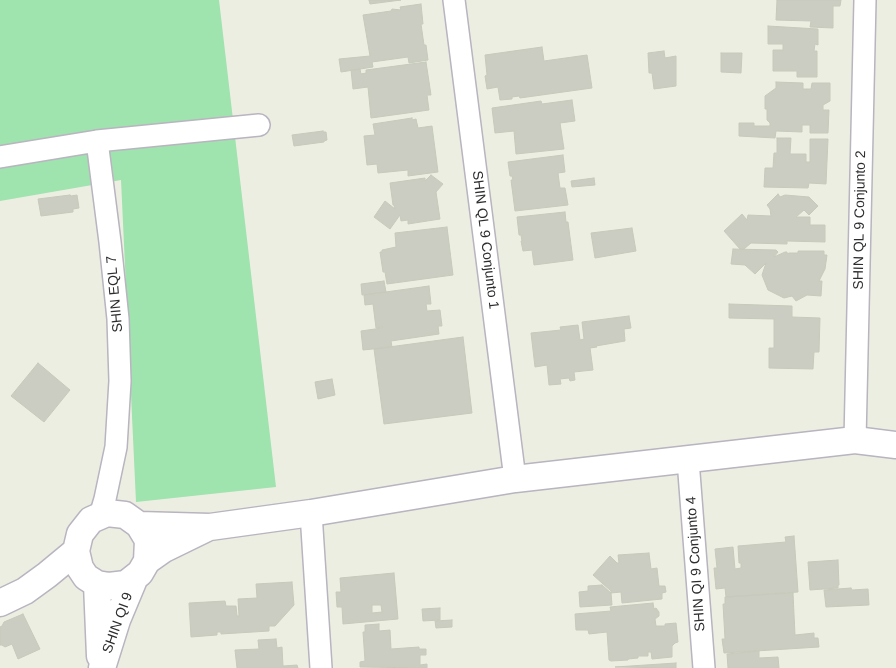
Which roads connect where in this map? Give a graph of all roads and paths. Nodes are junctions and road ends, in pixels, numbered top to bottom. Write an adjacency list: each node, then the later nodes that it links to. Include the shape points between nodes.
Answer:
1 (454, 0): 9 (street, SHIN QL 9 Conjunto 1)
2 (865, 0): 6 (street, SHIN QL 9 Conjunto 2)
3 (259, 125): 4 (street)
4 (97, 141): 5 (street); 11 (street, SHIN EQL 7, via 118,319 120,381 116,448 106,498)
5 (0, 157)
6 (855, 440): 7 (street); 8 (street)
7 (896, 445)
8 (688, 460): 9 (street); 20 (street, SHIN QI 9 Conjunto 4)
9 (515, 479): 10 (street)
10 (311, 513): 12 (street); 19 (street)
11 (121, 519): 12 (street); 13 (street, via 91,520 80,534); 14 (street, via 148,540)
12 (210, 527): 14 (street, via 164,549)
13 (76, 551): 15 (street, via 80,568); 16 (street)
14 (141, 569): 15 (street, via 126,584 109,586); 18 (street, SHIN QI 9, via 117,620)
15 (91, 581): 16 (street, via 51,584); 18 (street, SHIN QI 9)
16 (24, 591): 17 (street)
17 (0, 603)
18 (101, 668)
19 (321, 668)
20 (704, 668)

